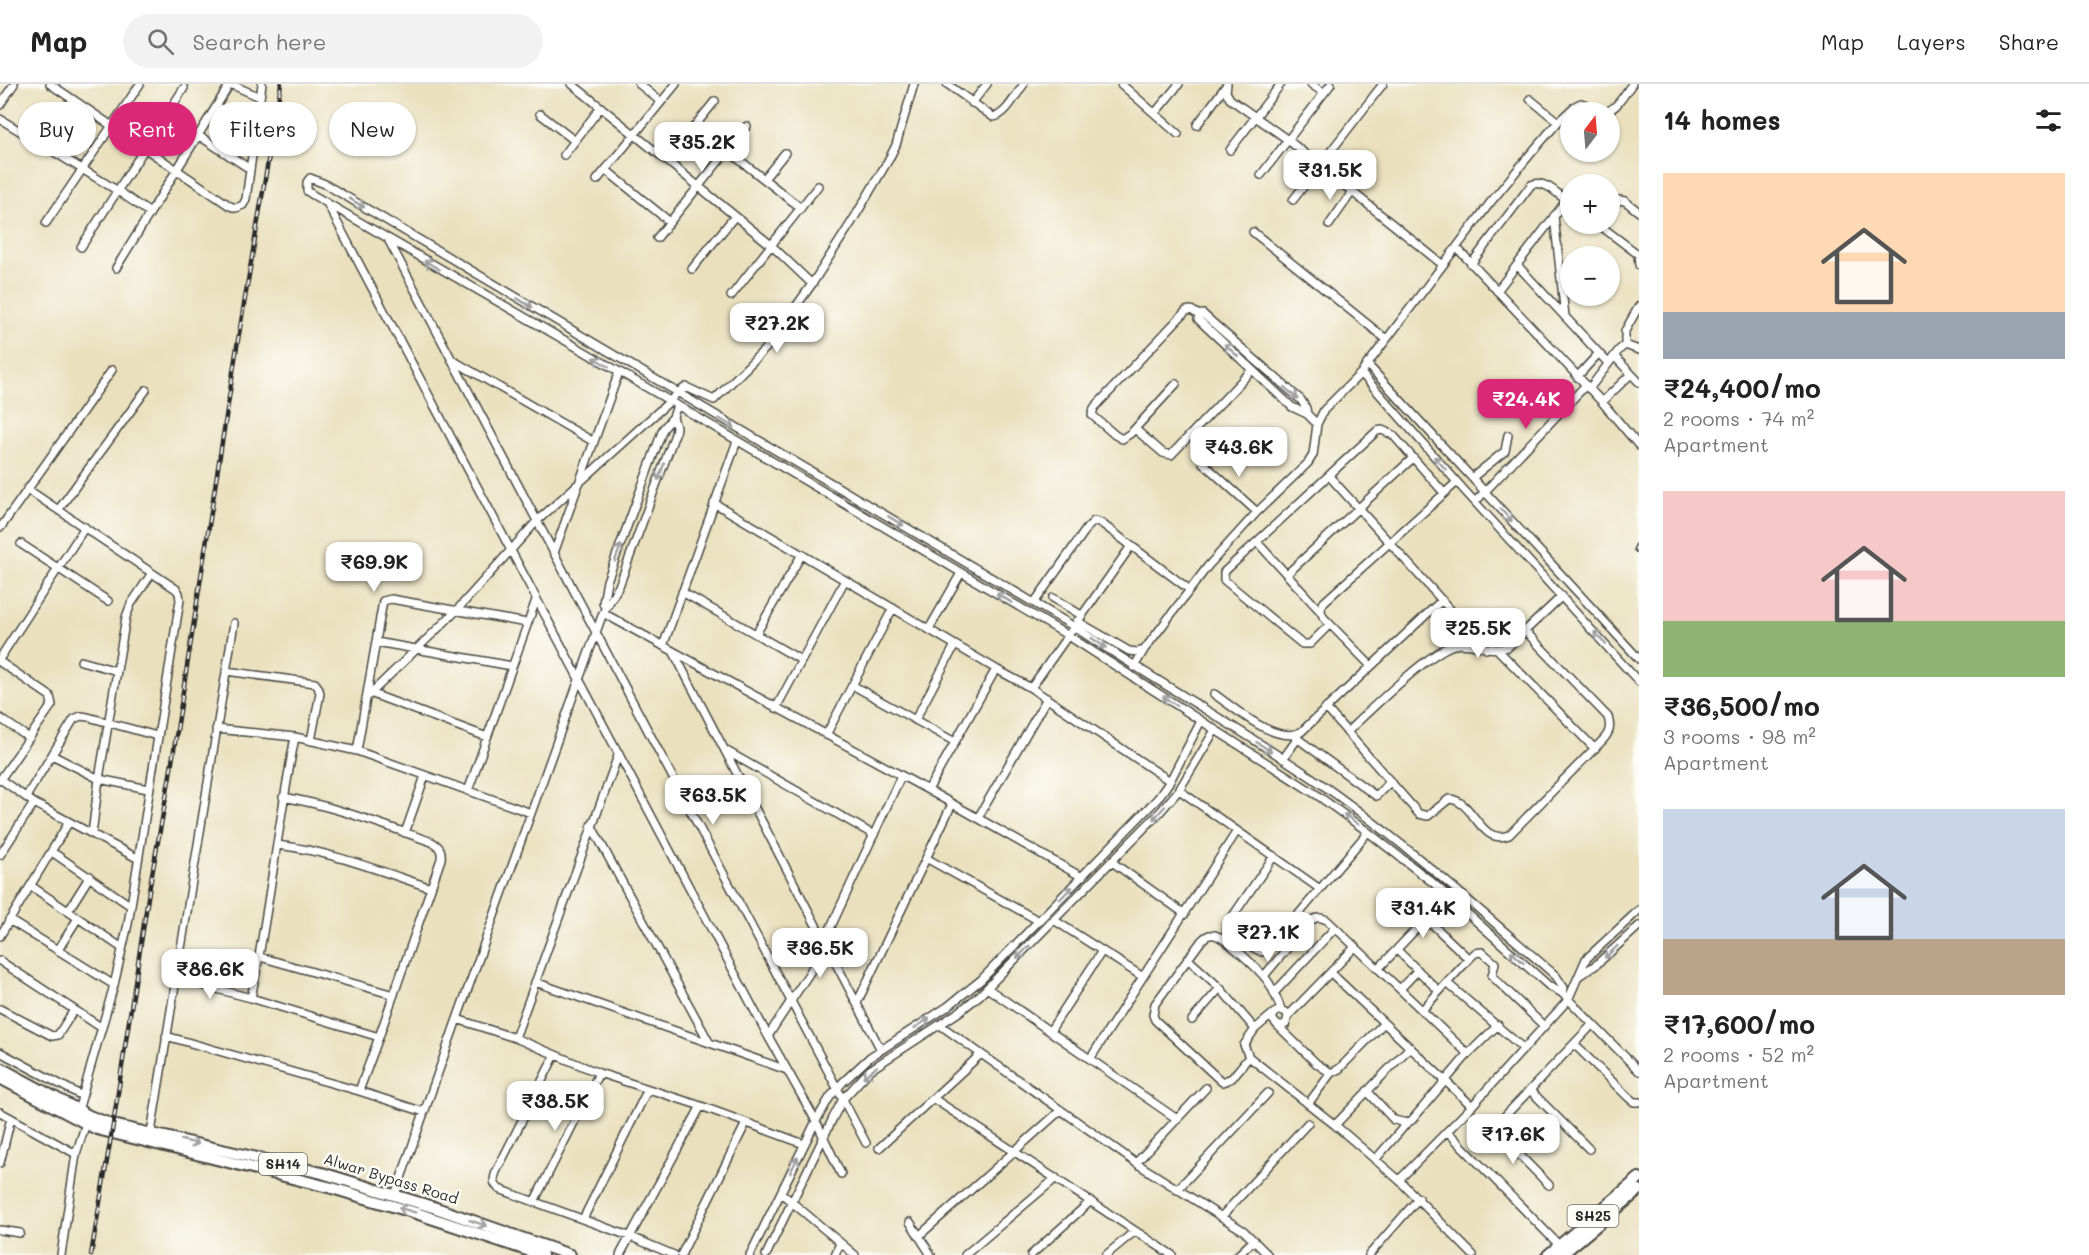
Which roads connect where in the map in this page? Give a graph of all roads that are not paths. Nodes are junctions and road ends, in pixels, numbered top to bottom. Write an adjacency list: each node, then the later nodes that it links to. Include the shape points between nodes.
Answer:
1 (14, 84): 32 (street)
2 (50, 84): 39 (street)
3 (140, 84): 26 (street)
4 (230, 84): 23 (street); 28 (street)
5 (262, 84): 23 (street)
6 (572, 84): 33 (street)
7 (639, 84): 30 (street)
8 (676, 84): 30 (street)
9 (948, 84): 31 (street)
10 (987, 84): 31 (street)
11 (1024, 84): 31 (street, via 998,117)
12 (1123, 84): 34 (street)
13 (1179, 84): 34 (street)
14 (1281, 84): 36 (street)
15 (1311, 84): 22 (street)
16 (1331, 84): 22 (street)
17 (1383, 84): 57 (street)
18 (1632, 84): 40 (street, via 1607,112 1581,103)
19 (912, 85): 96 (street, via 902,130 889,159)
20 (1226, 86): 36 (street, via 1230,99); 41 (street)
21 (184, 88): 27 (street)
22 (1324, 93): 47 (street)
23 (260, 97): 29 (street)
24 (1530, 99): 40 (street)
25 (716, 101): 56 (street)
26 (128, 102)
27 (175, 102)
28 (219, 102)
29 (259, 102)
30 (661, 102): 46 (street)
31 (972, 103)
32 (0, 105)
33 (601, 107): 46 (street); 48 (street)
34 (1155, 113): 44 (street)
35 (540, 114): 48 (street)
36 (1256, 116): 47 (street); 49 (street)
37 (209, 117): 45 (street)
38 (0, 119): 58 (street)
39 (108, 122)
40 (1558, 122): 88 (street)
41 (1197, 125)
42 (747, 126): 50 (street)
43 (108, 131): 58 (street)
44 (1178, 134)
45 (198, 135): 59 (street); 60 (street)
46 (635, 135): 56 (street); 61 (street)
47 (1288, 140): 57 (street); 62 (street)
48 (574, 141): 52 (street)
49 (1230, 150)
50 (728, 151): 63 (street); 65 (street)
51 (785, 153): 63 (street)
52 (564, 155)
53 (141, 156): 67 (street)
54 (157, 156): 60 (street)
55 (252, 156): 59 (street)
56 (667, 160): 65 (street)
57 (1320, 167): 68 (street); 70 (street)
58 (82, 169): 67 (street); 80 (street)
59 (250, 169): 60 (street, via 246,199 236,208)
60 (176, 170): 76 (street)
61 (606, 170): 64 (street); 79 (street)
62 (1262, 175)
63 (764, 179): 73 (street)
64 (597, 180)
65 (699, 186): 77 (street); 79 (street)
66 (818, 186): 73 (street)
67 (118, 191): 76 (street); 87 (street)
68 (1352, 192): 81 (street); 91 (street)
69 (1560, 196): 90 (street, via 1542,184 1531,185)
70 (1293, 200)
71 (1620, 200): 75 (street)
72 (327, 203): 85 (street); 120 (street, one-way to 120, via 307,191 305,186 310,178); 154 (street)
73 (801, 208): 86 (street)
74 (1560, 210): 78 (street)
75 (1639, 212)
76 (150, 213): 94 (street)
77 (735, 216): 86 (street); 95 (street)
78 (1554, 216): 92 (street); 101 (street)
79 (670, 222): 84 (street)
80 (46, 223)
81 (1329, 225)
82 (1253, 232): 102 (street)
83 (1611, 234): 89 (street)
84 (657, 238)
85 (388, 239): 107 (street); 112 (street, one-way to 85)
86 (771, 245): 96 (street); 98 (street)
87 (81, 247)
88 (1456, 248): 90 (street); 91 (street)
89 (1638, 255): 93 (street)
90 (1472, 264): 97 (street)
91 (1443, 265): 102 (street)
92 (1517, 265): 97 (street); 101 (street)
93 (1639, 265)
94 (116, 268)
95 (692, 269)
96 (812, 284): 121 (street, via 766,347)
97 (1497, 291): 115 (street)
98 (731, 296)
99 (1639, 306): 103 (street, via 1624,331)
100 (1200, 315): 111 (street, one-way to 100, via 1198,319); 125 (street, one-way to 125, via 1300,400); 128 (street, via 1186,311 1092,412 1119,438 1126,438)
101 (1565, 316): 105 (street)
102 (1386, 339): 109 (street)
103 (1625, 345): 104 (street); 106 (street)
104 (1639, 350)
105 (1599, 353): 108 (street); 115 (street)
106 (1614, 356): 108 (street); 114 (street)
107 (452, 359): 131 (street); 147 (street)
108 (1608, 363): 118 (street)
109 (1367, 364): 113 (street); 136 (street)
110 (112, 370): 139 (street)
111 (1252, 370): 125 (street, via 1292,407); 128 (street, via 1171,455 1163,453)
112 (619, 372): 123 (street); 131 (street)
113 (1361, 373): 127 (street, via 1324,410); 138 (street, one-way to 113)
114 (1631, 374): 116 (street); 122 (street)
115 (1577, 377): 118 (street)
116 (1639, 382)
117 (1176, 384): 128 (street)
118 (1587, 387): 122 (street); 140 (street)
119 (146, 390): 144 (street)
120 (677, 393): 121 (street, via 686,387); 123 (street); 124 (street)
121 (714, 400): 124 (street)
122 (1602, 402): 132 (street)
123 (674, 403): 126 (street); 130 (street); 137 (street)
124 (708, 411): 169 (street, one-way to 169)
125 (1307, 414): 127 (street)
126 (673, 417): 172 (street, one-way to 126, via 603,596 611,570 663,429); 172 (street, one-way to 172, via 675,434 619,586)
127 (1317, 424): 146 (street, via 1313,455 1308,463)
128 (1135, 429)
129 (1508, 435): 136 (street, via 1505,450)
130 (737, 441): 143 (street); 159 (street)
131 (594, 442): 137 (street)
132 (1639, 446)
133 (1413, 458): 135 (street, via 1393,435 1377,431); 141 (street); 145 (street)
134 (1203, 463): 146 (street)
135 (1329, 476): 145 (street); 150 (street)
136 (1473, 477): 140 (street)
137 (580, 481): 147 (street); 155 (street)
138 (1456, 482): 141 (street); 142 (street)
139 (27, 489): 144 (street); 148 (street)
140 (1485, 492): 142 (street); 191 (street, one-way to 191)
141 (1444, 493): 151 (street)
142 (1474, 501): 164 (street)
143 (714, 503): 156 (street); 163 (street)
144 (59, 509): 149 (street)
145 (1359, 509): 151 (street); 160 (street)
146 (1257, 512): 162 (street)
147 (537, 521): 154 (street); 155 (street)
148 (1, 527)
149 (86, 527): 157 (street); 158 (street)
150 (1257, 542): 160 (street); 177 (street, via 1224,572 1224,580 1302,644 1310,644)
151 (1389, 543): 167 (street); 173 (street, via 1324,602)
152 (21, 544): 157 (street)
153 (1131, 546): 162 (street); 169 (street, via 1101,523 1090,524); 174 (street)
154 (511, 550): 166 (street); 171 (street)
155 (554, 553): 180 (street)
156 (802, 554): 161 (street); 181 (street)
157 (58, 568): 168 (street); 192 (street)
158 (152, 573): 199 (street, via 128,611); 218 (street, via 176,589 180,600)
159 (962, 573): 178 (street); 182 (street, one-way to 159)
160 (1287, 574): 173 (street)
161 (845, 580): 170 (street); 193 (street)
162 (1190, 590): 188 (street)
163 (682, 592): 181 (street); 185 (street)
164 (1562, 596): 179 (street); 202 (street, one-way to 164)
165 (1053, 598): 174 (street)
166 (536, 600): 176 (street); 201 (street)
167 (1442, 600): 187 (street); 195 (street)
168 (108, 601)
169 (1034, 603): 174 (street)
170 (893, 608): 178 (street); 203 (street)
171 (456, 611): 176 (street); 183 (street, via 383,601); 186 (street)
172 (604, 611): 180 (street); 185 (street)
173 (1320, 612): 177 (street)
174 (1077, 621): 182 (street); 188 (street, via 1128,651); 197 (street, one-way to 197)
175 (234, 623): 200 (street)
176 (527, 623): 196 (street)
177 (1330, 624): 195 (street)
178 (929, 629): 184 (street)
179 (1525, 631): 189 (street, via 1508,647); 226 (street, via 1608,717 1609,733)
180 (596, 632): 201 (street); 305 (street)
181 (756, 634): 193 (street)
182 (1067, 635): 204 (street); 212 (street, one-way to 182)
183 (376, 642): 186 (street); 206 (street)
184 (955, 645): 198 (street); 211 (street)
185 (663, 646): 190 (street)
186 (416, 649): 196 (street); 206 (street)
187 (1486, 649): 189 (street); 216 (street, via 1464,644 1440,650)
188 (1144, 650): 197 (street)
189 (1498, 650): 226 (street)
190 (673, 652): 208 (street); 225 (street)
191 (1639, 659)
192 (0, 660): 221 (street, via 53,700)
193 (801, 660): 208 (street)
194 (81, 661): 199 (street)
195 (1371, 665): 209 (street)
196 (512, 666): 219 (street)
197 (1134, 667): 230 (street, one-way to 230)
198 (996, 669): 204 (street); 224 (street)
199 (117, 671): 213 (street)
200 (226, 671): 214 (street); 223 (street, via 315,683 320,693)
201 (579, 677): 228 (street); 245 (street)
202 (1639, 682)
203 (852, 685): 211 (street); 217 (street)
204 (1031, 688): 207 (street)
205 (1214, 694): 220 (street, via 1269,730)
206 (369, 695): 219 (street); 227 (street)
207 (1047, 698): 235 (street); 246 (street)
208 (776, 708): 217 (street)
209 (1326, 708): 216 (street); 220 (street)
210 (0, 718): 221 (street)
211 (915, 720): 224 (street)
212 (1201, 721): 215 (street); 235 (street)
213 (109, 722): 218 (street); 229 (street, via 81,716 74,719); 234 (street)
214 (216, 729): 222 (street); 293 (street)
215 (1215, 730): 239 (street); 250 (street, one-way to 215)
216 (1347, 732): 236 (street)
217 (826, 735): 232 (street)
218 (157, 736): 237 (street)
219 (487, 737): 240 (street)
220 (1296, 737): 230 (street); 236 (street, via 1376,795)
221 (29, 738): 233 (street)
222 (295, 738): 223 (street); 242 (street)
223 (311, 741): 227 (street)
224 (955, 742): 238 (street)
225 (724, 749): 253 (street); 277 (street)
226 (1595, 749): 236 (street, via 1502,838 1485,831 1457,800 1449,799 1428,816 1419,814)
227 (357, 751): 231 (street)
228 (619, 753): 248 (street); 325 (street)
229 (52, 755): 234 (street); 241 (street)
230 (1283, 759): 302 (street, via 1417,856 1556,976 1564,988)
231 (425, 776): 240 (street); 251 (street)
232 (901, 776): 238 (street); 253 (street)
233 (0, 779): 241 (street)
234 (99, 779): 237 (street); 252 (street)
235 (1170, 781): 262 (street)
236 (1390, 782)
237 (148, 789): 258 (street)
238 (928, 790): 244 (street)
239 (1179, 790): 249 (street); 260 (street, one-way to 260)
240 (468, 791): 245 (street)
241 (26, 797): 243 (street)
242 (284, 797): 251 (street, via 329,806); 254 (street)
243 (34, 803): 247 (street); 256 (street)
244 (952, 804): 246 (street); 259 (street)
245 (531, 813): 313 (street)
246 (978, 818): 262 (street)
247 (69, 822): 252 (street); 255 (street)
248 (591, 825): 294 (street); 328 (street)
249 (1237, 831): 257 (street); 269 (street)
250 (1368, 831): 265 (street); 302 (street, one-way to 250, via 1548,986 1460,906)
251 (405, 833): 264 (street, via 432,842 442,852)
252 (92, 834): 258 (street)
253 (874, 835): 277 (street)
254 (277, 845): 264 (street, via 325,853); 283 (street)
255 (52, 852): 261 (street); 263 (street)
256 (0, 855)
257 (1274, 856): 265 (street); 265 (street, via 1226,926 1228,935 1255,950 1267,951)
258 (137, 858): 266 (street)
259 (926, 858): 273 (street); 307 (street)
260 (1112, 862): 269 (street); 272 (street)
261 (90, 876): 266 (street); 268 (street)
262 (1082, 877): 273 (street, one-way to 262)
263 (31, 886): 268 (street); 271 (street)
264 (431, 888): 303 (street)
265 (1320, 889)
266 (131, 906): 279 (street)
267 (1639, 910): 290 (street, via 1582,963)
268 (68, 911): 270 (street)
269 (1185, 914): 292 (street)
270 (78, 918): 279 (street); 280 (street)
271 (9, 920): 276 (street); 280 (street)
272 (1054, 920): 282 (street); 297 (street, one-way to 297)
273 (1039, 921): 332 (street, one-way to 273, via 981,980)
274 (1639, 926): 290 (street, one-way to 290)
275 (1335, 928): 278 (street); 291 (street, via 1322,918 1310,921); 301 (street)
276 (0, 936)
277 (825, 941): 305 (street); 307 (street)
278 (1355, 947): 287 (street); 289 (street)
279 (122, 948): 296 (street)
280 (58, 950): 296 (street)
281 (1397, 950): 285 (street, via 1418,927 1433,925); 287 (street); 288 (street)
282 (1102, 951): 292 (street); 323 (street)
283 (260, 957): 303 (street); 304 (street)
284 (1188, 959): 291 (street, via 1202,940 1212,935 1227,942); 298 (street); 337 (street, via 1155,1004 1155,1020 1222,1082 1232,1077)
285 (1469, 959): 295 (street); 320 (street, via 1482,952 1492,960 1492,976)
286 (0, 961): 310 (street)
287 (1379, 968): 299 (street)
288 (1418, 970): 299 (street); 300 (street)
289 (1331, 973): 312 (street); 315 (street)
290 (1580, 975): 306 (street)
291 (1264, 976): 301 (street)
292 (1143, 977): 338 (street)
293 (176, 978): 304 (street); 324 (street)
294 (535, 982): 327 (street); 328 (street)
295 (1447, 983): 300 (street); 317 (street)
296 (114, 985): 321 (street)
297 (987, 988): 316 (street); 323 (street)
298 (1220, 988): 314 (street); 322 (street)
299 (1401, 988): 309 (street)
300 (1439, 992): 309 (street)
301 (1274, 993): 311 (street)
302 (1562, 993): 306 (street)
303 (394, 995): 326 (street)
304 (251, 998): 326 (street)
305 (791, 1000): 325 (street); 346 (street)
306 (1568, 1000): 318 (street); 320 (street)
307 (857, 1003): 332 (street)
308 (0, 1009): 310 (street, via 52,1036 58,1035)
309 (1423, 1009): 336 (street)
310 (74, 1010): 321 (street)
311 (1278, 1011): 312 (street); 319 (street, via 1273,1020); 322 (street)
312 (1288, 1016): 319 (street, via 1286,1024)
313 (457, 1018): 327 (street); 363 (street)
314 (1192, 1020)
315 (1384, 1023): 330 (street); 342 (street, via 1339,1069)
316 (940, 1025): 335 (street); 354 (street, one-way to 354, via 870,1070)
317 (1498, 1025): 331 (street); 336 (street)
318 (1592, 1025): 329 (street); 341 (street)
319 (1278, 1026): 342 (street, via 1317,1064)
320 (1544, 1026): 331 (street)
321 (102, 1028): 353 (street)
322 (1255, 1029): 337 (street, via 1244,1046)
323 (1050, 1031): 338 (street)
324 (166, 1036): 350 (street); 374 (street)
325 (768, 1036): 340 (street)
326 (379, 1037): 350 (street)
327 (515, 1038): 334 (street)
328 (709, 1042): 340 (street)
329 (1574, 1044): 349 (street); 356 (street, via 1629,1098)
330 (1410, 1047): 345 (street); 351 (street)
331 (1524, 1049): 359 (street)
332 (881, 1050): 346 (street)
333 (0, 1052): 353 (street)
334 (555, 1054): 343 (street); 397 (street, via 493,1180 499,1189)
335 (981, 1054): 355 (street); 360 (street)
336 (1468, 1054): 345 (street)
337 (1248, 1057): 357 (street)
338 (1090, 1059): 365 (street)
339 (0, 1068): 361 (main road, Alwar Bypass Road / SH14)
340 (787, 1070): 367 (street)
341 (1639, 1071)
342 (1331, 1072): 357 (street)
343 (599, 1073): 348 (street); 397 (street)
344 (0, 1078): 366 (main road, Alwar Bypass Road / SH14)
345 (1446, 1081): 359 (street); 370 (street)
346 (837, 1088): 354 (street); 367 (street)
347 (1206, 1088): 365 (street)
348 (648, 1089): 358 (street); 400 (street)
349 (1530, 1090): 372 (street); 380 (street)
350 (359, 1091): 363 (street)
351 (1367, 1091): 370 (street, via 1394,1120); 371 (street)
352 (1268, 1093): 391 (street)
353 (82, 1096): 361 (street)
354 (843, 1099): 375 (street); 377 (street)
355 (934, 1099): 379 (street); 381 (street)
356 (1639, 1102)
357 (1308, 1104): 371 (street)
358 (701, 1106): 368 (street); 406 (street)
359 (1472, 1106): 373 (street)
360 (1061, 1110): 381 (street); 385 (street)
361 (78, 1111): 366 (main road, Alwar Bypass Road / SH14)
362 (0, 1112): 364 (street)
363 (424, 1112): 394 (street)
364 (11, 1118): 382 (street); 384 (street)
365 (1178, 1119): 385 (street)
366 (87, 1120): 374 (main road, Alwar Bypass Road / SH14); 382 (street); 411 (main road, Alwar Bypass Road / SH14, one-way to 366, via 332,1188 118,1136)
367 (816, 1121): 375 (street); 378 (street)
368 (746, 1123): 378 (street); 415 (street)
369 (1308, 1123): 399 (street)
370 (1407, 1123): 383 (street)
371 (1335, 1125): 383 (street)
372 (1493, 1128): 376 (street); 390 (street)
373 (1447, 1131): 389 (street); 409 (street)
374 (151, 1133): 394 (main road, Alwar Bypass Road / SH14, one-way to 394, via 322,1173)
375 (823, 1138): 386 (street); 398 (street)
376 (1482, 1140)
377 (866, 1143)
378 (804, 1144): 393 (street, one-way to 378)
379 (879, 1148)
380 (1589, 1149)
381 (1016, 1151): 387 (street); 405 (street)
382 (76, 1154): 410 (street)
383 (1375, 1160): 389 (street)
384 (0, 1163)
385 (1136, 1163): 391 (street)
386 (841, 1174)
387 (1056, 1178): 396 (street); 421 (street)
388 (1639, 1178): 409 (main road, SH25)
389 (1399, 1180): 395 (street)
390 (1550, 1185)
391 (1177, 1190): 399 (street)
392 (1639, 1190): 409 (main road, SH25)
393 (781, 1193): 398 (street); 416 (street)
394 (395, 1195): 412 (main road, Alwar Bypass Road / SH14, one-way to 412)
395 (1419, 1198): 427 (street); 428 (street)
396 (1091, 1201): 403 (street); 422 (street)
397 (534, 1202): 400 (street)
398 (792, 1202): 408 (street); 417 (street)
399 (1222, 1216): 407 (street)
400 (583, 1219): 406 (street)
401 (910, 1222): 405 (street)
402 (0, 1230): 404 (street)
403 (1135, 1230): 423 (street); 424 (street)
404 (20, 1233)
405 (920, 1235): 420 (street)
406 (629, 1236): 413 (street); 414 (street)
407 (1254, 1240): 425 (street); 426 (street)
408 (840, 1243): 418 (street); 419 (street)
409 (1560, 1250): 429 (main road, SH25)
410 (61, 1255)
411 (542, 1255)
412 (570, 1255)
413 (620, 1255)
414 (674, 1255)
415 (681, 1255)
416 (750, 1255)
417 (766, 1255)
418 (835, 1255)
419 (855, 1255)
420 (931, 1255)
421 (965, 1255)
422 (1031, 1255)
423 (1106, 1255)
424 (1172, 1255)
425 (1238, 1255)
426 (1268, 1255)
427 (1369, 1255)
428 (1473, 1255)
429 (1548, 1255)

